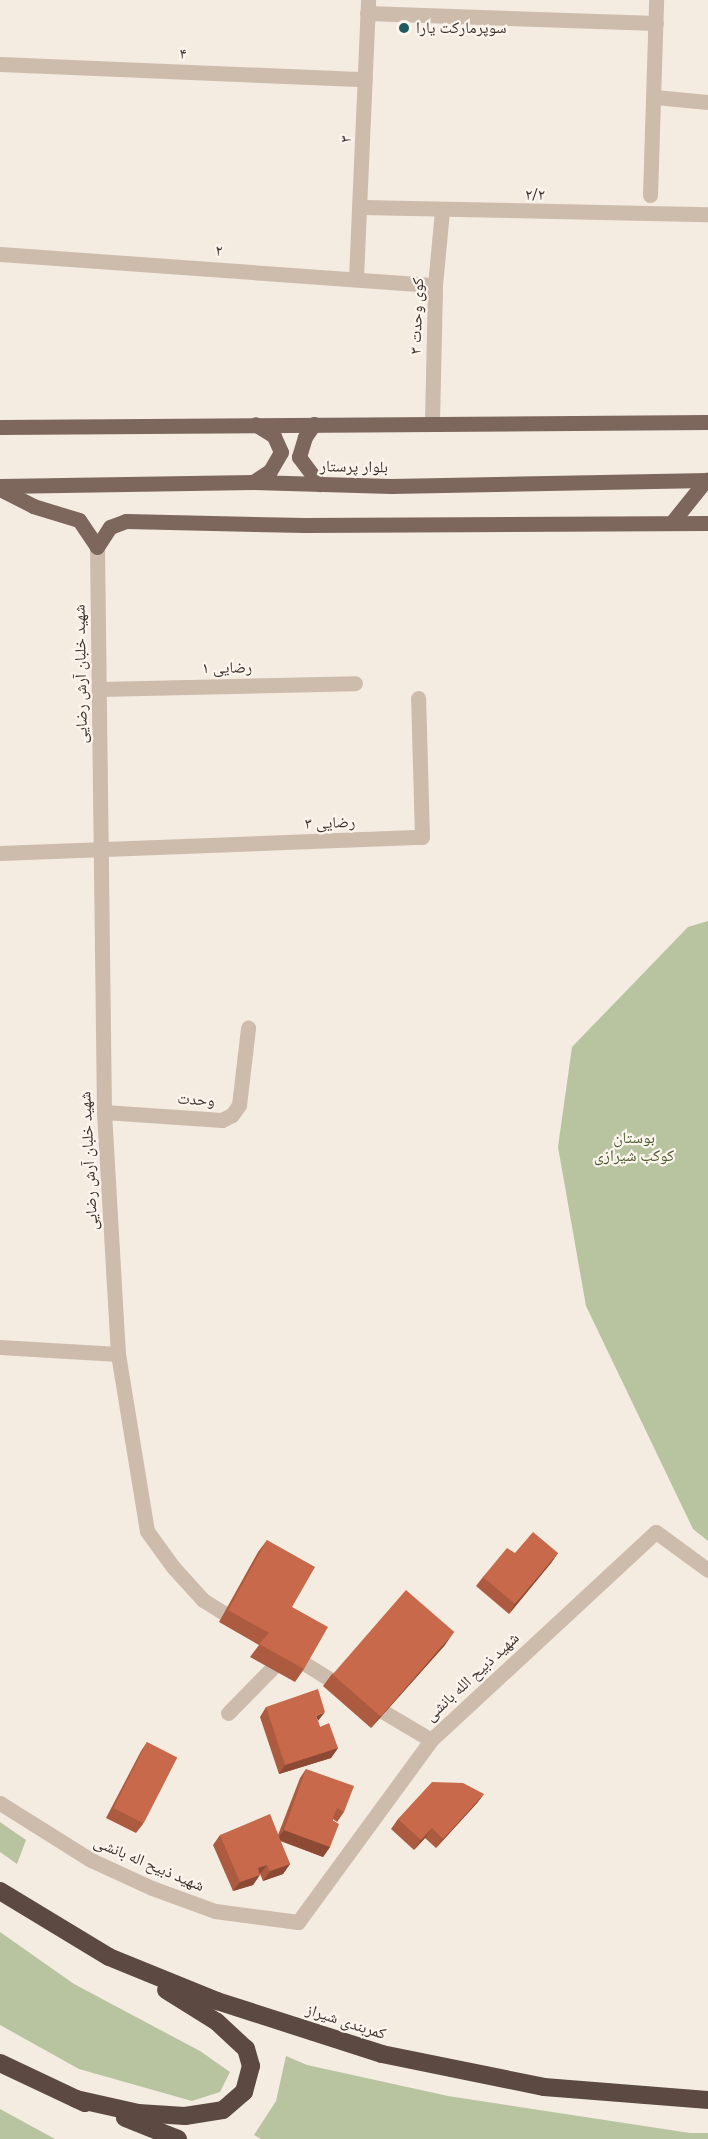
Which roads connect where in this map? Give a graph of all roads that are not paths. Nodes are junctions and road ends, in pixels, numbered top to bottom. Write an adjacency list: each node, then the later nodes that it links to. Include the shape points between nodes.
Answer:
1 (656, 0): 3 (street)
2 (367, 6): 3 (street); 5 (street, ۳)
3 (656, 23): 6 (street)
4 (0, 64): 5 (street, ۴)
5 (365, 79): 9 (street, ۳)
6 (655, 97): 7 (street); 8 (street)
7 (708, 102)
8 (650, 195)
9 (361, 207): 10 (street, ۲/۲); 13 (street, ۳)
10 (442, 211): 11 (street, ۲/۲); 14 (street, کوی وحدت ۳)
11 (708, 214)
12 (0, 254): 13 (street, ۲)
13 (356, 278): 14 (street, ۲)
14 (435, 285): 15 (street, کوی وحدت ۳)
15 (432, 421): 16 (main road); 18 (main road)
16 (708, 422)
17 (255, 424): 18 (main road); 19 (main road); 21 (main road, via 274,435 281,452 270,471)
18 (315, 424): 22 (main road, via 305,437 299,457)
19 (0, 427)
20 (707, 480): 22 (main road, بلوار پرستار); 24 (main road)
21 (253, 482): 22 (main road, بلوار پرستار); 23 (main road, بلوار پرستار)
22 (319, 484)
23 (0, 487): 26 (main road, via 33,506 79,520)
24 (673, 522): 25 (main road); 26 (main road, via 305,525 126,521 111,527)
25 (708, 523)
26 (97, 547): 28 (street, شهید خلبان آرش رضایی)
27 (355, 683): 28 (street, رضایی ۱)
28 (99, 689): 30 (street, شهید خلبان آرش رضایی)
29 (418, 698): 30 (street, رضایی ۳, via 422,837)
30 (99, 851): 31 (street); 33 (street, شهید خلبان آرش رضایی)
31 (0, 853)
32 (248, 1028): 33 (street, وحدت, via 238,1105 232,1115 222,1120)
33 (104, 1112): 35 (street, شهید خلبان آرش رضایی)
34 (0, 1347): 35 (street)
35 (118, 1354): 37 (street, شهید خلبان آرش رضایی, via 147,1531 172,1567 203,1600)
36 (708, 1570): 41 (street, شهید ذبیح الله بانشی, via 656,1532)
37 (250, 1629)
38 (268, 1641): 39 (street)
39 (287, 1653): 40 (street); 41 (street)
40 (228, 1713)
41 (431, 1740): 44 (street, شهید ذبیح الله بانشی)
42 (0, 1803): 44 (street, شهید ذبیح اله بانشی, via 91,1860 152,1888 215,1911)
43 (0, 1891): 45 (highway, کمربندی شیراز)
44 (298, 1922)
45 (110, 1957): 47 (highway, via 235,2036 246,2049 250,2078 233,2103 205,2115 138,2113); 48 (highway, کمربندی شیراز, via 217,2001 382,2054 544,2087)
46 (0, 2063): 47 (highway)
47 (76, 2099): 49 (highway)
48 (708, 2100)
49 (178, 2139)

